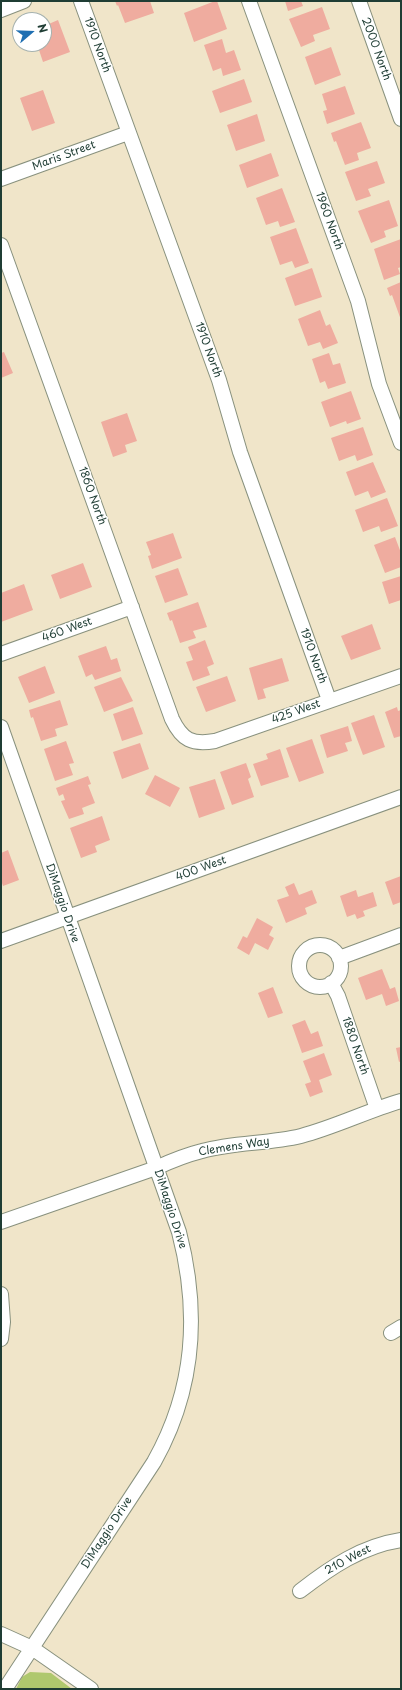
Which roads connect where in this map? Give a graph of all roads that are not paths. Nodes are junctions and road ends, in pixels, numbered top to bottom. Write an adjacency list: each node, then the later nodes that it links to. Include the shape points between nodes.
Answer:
1 (24, 1): 5 (street)
2 (81, 1): 7 (street, 1910 North)
3 (249, 1): 10 (street, 1960 North, via 358,301 379,384)
4 (358, 1): 6 (street, 2000 North)
5 (1, 10)
6 (401, 119)
7 (128, 133): 8 (street, Maris Street); 14 (street, 1910 North, via 219,380 240,452)
8 (1, 179)
9 (1, 245): 11 (street, 1860 North)
10 (400, 437)
11 (132, 607): 12 (street, 460 West); 16 (street, 1860 North, via 172,719 179,732)
12 (1, 654)
13 (401, 676): 14 (street, 425 West)
14 (329, 700): 16 (street, 425 West, via 215,741 197,743)
15 (1, 727): 18 (street, DiMaggio Drive)
16 (190, 740)
17 (401, 797): 18 (street, 400 West)
18 (67, 917): 20 (street, 400 West); 25 (street, DiMaggio Drive)
19 (401, 935): 21 (street)
20 (1, 941)
21 (339, 958): 22 (street, via 339,975); 22 (street, via 332,949 316,945 306,950 300,959 300,971 305,980 315,986)
22 (331, 983): 24 (street, 1880 North, via 338,996)
23 (401, 1101): 24 (street, Clemens Way)
24 (377, 1110): 25 (street, Clemens Way, via 300,1136 202,1150)
25 (156, 1168): 26 (street, Clemens Way); 32 (street, DiMaggio Drive, via 179,1232 190,1290 192,1330 183,1393 171,1429 154,1462)
26 (1, 1222)
27 (1, 1294): 28 (street)
28 (1, 1339)
29 (401, 1540): 30 (street, 210 West, via 369,1548 350,1557 324,1572)
30 (300, 1591)
31 (1, 1634): 32 (street)
32 (32, 1648): 33 (street, DiMaggio Drive); 34 (street)
33 (5, 1689)
34 (91, 1689)

